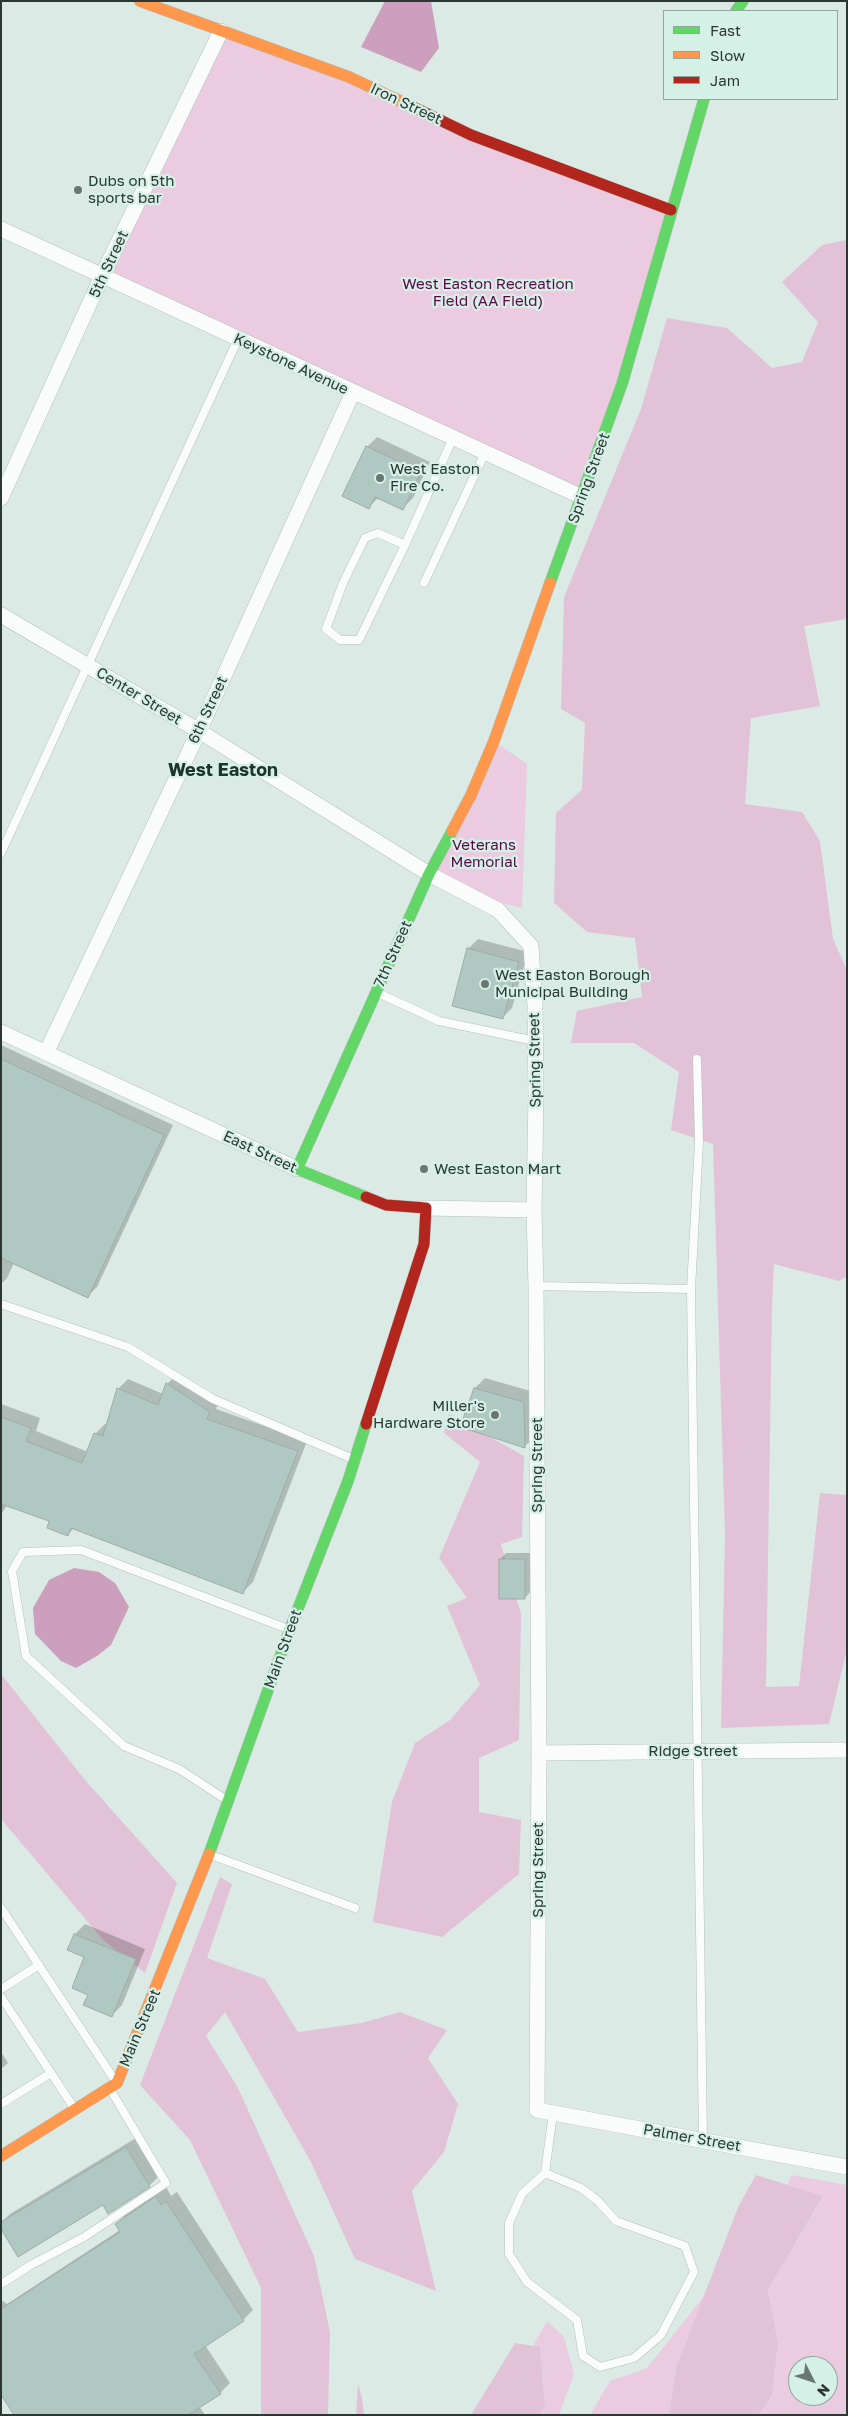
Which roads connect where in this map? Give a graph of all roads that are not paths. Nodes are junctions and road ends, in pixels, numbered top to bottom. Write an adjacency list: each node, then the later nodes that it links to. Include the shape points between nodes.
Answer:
1 (140, 1): 2 (street, Iron Street)
2 (220, 31): 4 (street, Iron Street, via 349,77 471,135); 6 (street, 5th Street)
3 (704, 100): 4 (street, Spring Street)
4 (671, 210): 11 (street, Spring Street, via 622,384)
5 (1, 230): 6 (street, Keystone Avenue)
6 (102, 276): 7 (street, Keystone Avenue); 12 (street, 5th Street)
7 (238, 339): 8 (street, Keystone Avenue); 16 (lane)
8 (353, 392): 9 (street, Keystone Avenue); 17 (street, 6th Street)
9 (453, 438): 10 (street, Keystone Avenue); 13 (lane)
10 (485, 453): 11 (street, Keystone Avenue); 14 (lane)
11 (582, 497): 18 (street, Spring Street)
12 (1, 498)
13 (405, 545): 13 (lane, via 359,640 340,640 326,630 343,583 366,538 378,533)
14 (424, 583)
15 (1, 615): 16 (street, Center Street)
16 (87, 666): 17 (street, Center Street); 19 (lane)
17 (199, 731): 20 (street, Center Street); 24 (street, 6th Street)
18 (494, 742): 20 (street, 7th Street, via 471,795)
19 (1, 853)
20 (429, 874): 21 (street, 7th Street); 23 (street, Spring Street, via 498,910 531,946)
21 (376, 992): 23 (lane, via 439,1021); 26 (street, 7th Street)
22 (1, 1032): 24 (street, East Street)
23 (536, 1041): 28 (street, Spring Street)
24 (46, 1052): 26 (street, East Street)
25 (698, 1059): 30 (lane, via 699,1142)
26 (297, 1169): 27 (street, East Street, via 386,1205)
27 (426, 1208): 28 (street, East Street); 32 (street, Main Street, via 424,1244)
28 (534, 1210): 29 (street, Spring Street)
29 (536, 1286): 30 (lane); 36 (street, Spring Street)
30 (691, 1289): 34 (lane)
31 (1, 1304): 32 (lane, via 128,1347 213,1399)
32 (354, 1460): 33 (street, Main Street)
33 (290, 1630): 37 (street, Main Street); 37 (lane, via 81,1550 23,1552 12,1571 26,1656 124,1746 179,1769)
34 (699, 1750): 35 (street, Ridge Street); 36 (street, Ridge Street); 50 (lane)
35 (847, 1750)
36 (539, 1753): 48 (street, Spring Street)
37 (228, 1801): 38 (street, Main Street)
38 (209, 1855): 40 (lane); 45 (street, Main Street)
39 (1, 1908): 41 (lane)
40 (355, 1908)
41 (39, 1965): 42 (lane); 45 (lane)
42 (1, 1989)
43 (1, 1997): 44 (lane)
44 (51, 2073): 46 (lane); 47 (lane)
45 (113, 2085): 47 (street); 54 (lane, via 166,2183 84,2237)
46 (1, 2104)
47 (75, 2110): 51 (street)
48 (538, 2110): 49 (street, Palmer Street)
49 (553, 2113): 50 (street, Palmer Street); 53 (lane)
50 (703, 2140): 52 (street, Palmer Street)
51 (1, 2156)
52 (847, 2167)
53 (545, 2173): 53 (lane, via 522,2194 509,2223 509,2254 527,2282 576,2320 583,2356 600,2367 634,2358 661,2335 694,2272 685,2246 616,2221 581,2188)
54 (1, 2284)

